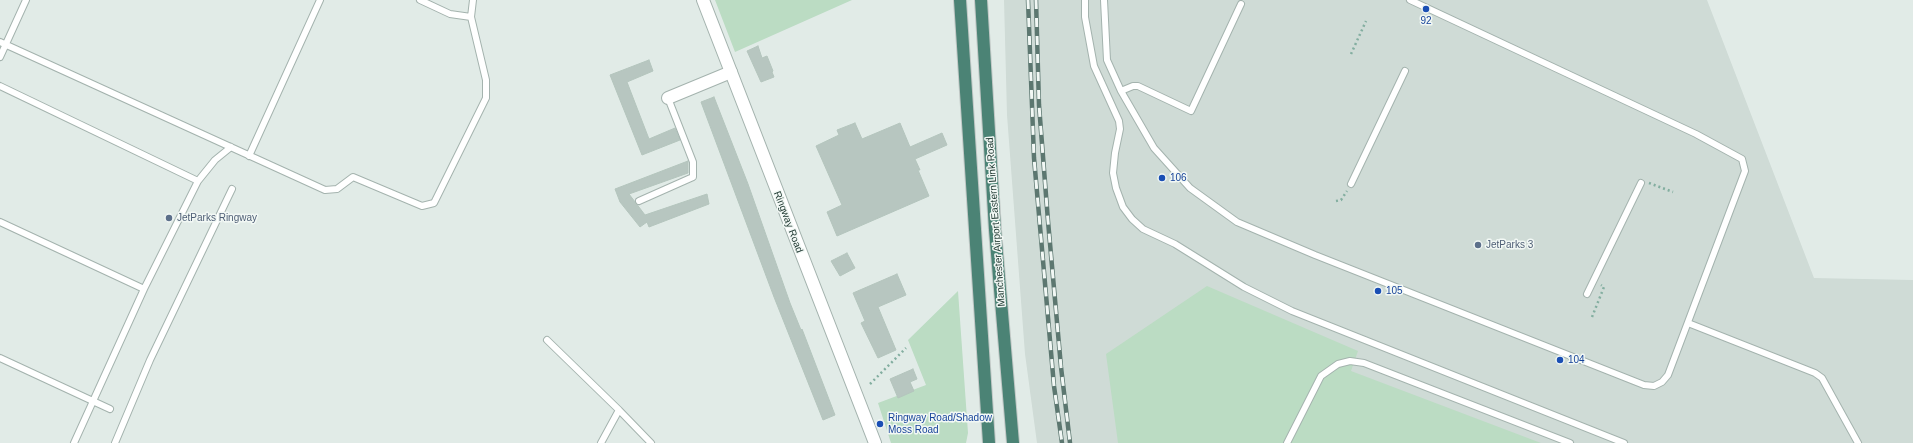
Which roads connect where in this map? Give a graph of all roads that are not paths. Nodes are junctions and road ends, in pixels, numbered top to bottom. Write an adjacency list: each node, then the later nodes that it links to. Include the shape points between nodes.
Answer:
1 (26, 0): 13 (lane)
2 (320, 0): 21 (lane)
3 (420, 0): 12 (lane, via 450,14)
4 (473, 0): 12 (lane)
5 (703, 0): 16 (street, Ringway Road)
6 (960, 0): 41 (highway)
7 (981, 0): 42 (highway, Manchester Airport Eastern Link Road, via 995,230)
8 (1085, 0): 45 (lane, via 1086,24 1094,66 1119,121 1113,173 1116,188 1123,207 1143,229 1174,244 1244,287 1292,311)
9 (1104, 0): 18 (lane, via 1107,60)
10 (1410, 0): 30 (lane, via 1696,134 1742,159 1745,171)
11 (1241, 4): 18 (lane, via 1191,111 1138,86)
12 (471, 17): 21 (lane, via 486,80 486,98 434,203 422,206 353,177 338,189 325,190)
13 (3, 43): 14 (lane); 20 (lane)
14 (0, 57)
15 (1405, 71): 24 (lane)
16 (731, 72): 19 (street); 40 (street, Ringway Road)
17 (0, 86): 22 (lane)
18 (1121, 91): 30 (lane, via 1154,148 1190,188 1253,231 1644,384 1654,386 1668,375)
19 (668, 98): 26 (lane, via 693,162 693,177)
20 (230, 147): 21 (lane); 22 (lane, via 215,160)
21 (249, 156)
22 (198, 181): 28 (lane)
23 (1644, 182): 29 (lane)
24 (1351, 184)
25 (232, 190): 37 (lane, via 150,360)
26 (639, 201)
27 (0, 222): 28 (lane)
28 (144, 290): 33 (lane)
29 (1587, 294)
30 (1688, 323): 46 (lane, via 1822,378)
31 (547, 340): 35 (lane)
32 (0, 358): 33 (lane)
33 (93, 402): 34 (lane); 36 (lane)
34 (110, 409)
35 (619, 410): 38 (lane); 39 (lane)
36 (74, 443)
37 (115, 443)
38 (602, 443)
39 (651, 443)
40 (875, 443)
41 (989, 443)
42 (1013, 443)
43 (1287, 443): 44 (lane, via 1321,376 1338,364 1350,361 1364,364)
44 (1570, 443)
45 (1624, 443)
46 (1858, 443)

